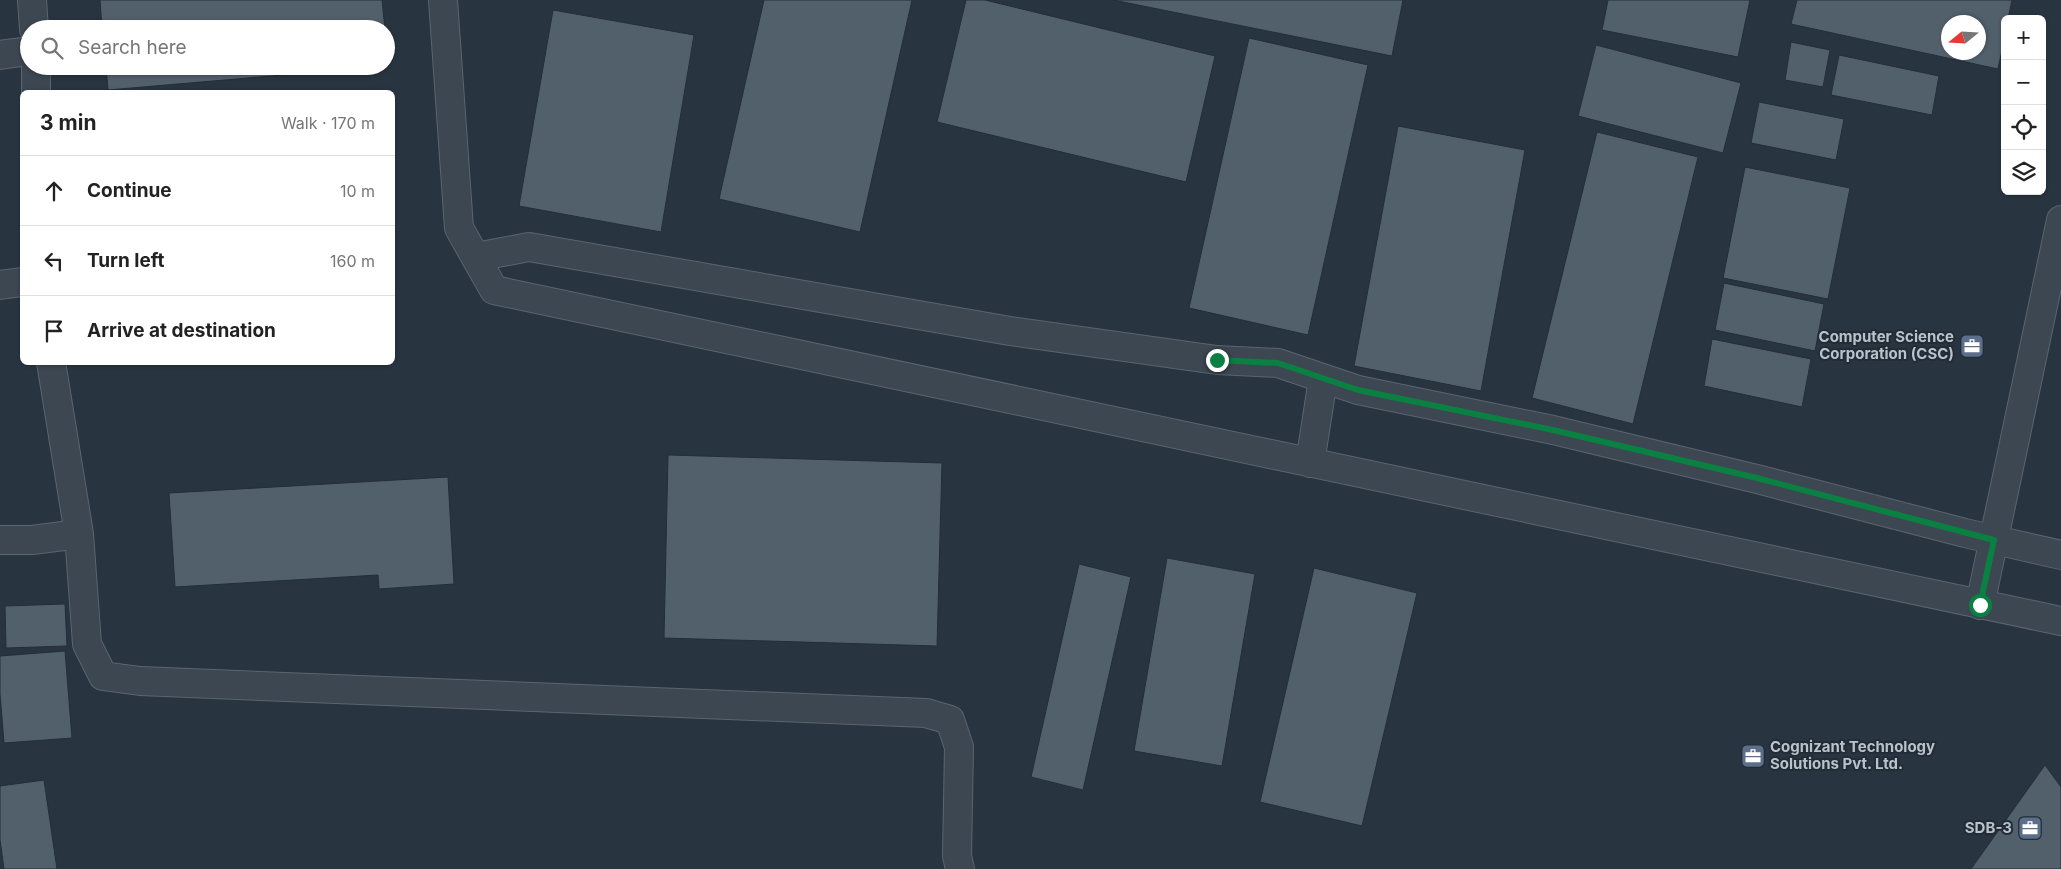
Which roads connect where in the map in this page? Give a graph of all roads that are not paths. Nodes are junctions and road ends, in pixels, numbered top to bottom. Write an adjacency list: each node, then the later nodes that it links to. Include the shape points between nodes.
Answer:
1 (32, 0): 3 (street)
2 (443, 0): 9 (street, via 459,228)
3 (33, 20)
4 (20, 52): 5 (street)
5 (0, 55)
6 (36, 75): 7 (street)
7 (36, 90)
8 (2061, 220): 17 (street)
9 (476, 257): 13 (street, via 529,247 1010,331 1217,360 1278,363); 14 (street, via 494,290)
10 (20, 282): 11 (street)
11 (0, 285)
12 (51, 365): 15 (street)
13 (1323, 378): 14 (street); 17 (street, via 1358,390 1553,430 1757,478)
14 (1310, 462): 19 (street)
15 (79, 534): 16 (street); 21 (street, via 87,644 103,676 140,681 926,713 950,720 959,747 957,856)
16 (0, 540)
17 (1994, 540): 18 (street); 19 (street)
18 (2061, 555)
19 (1980, 605): 20 (street)
20 (2061, 622)
21 (960, 869)

